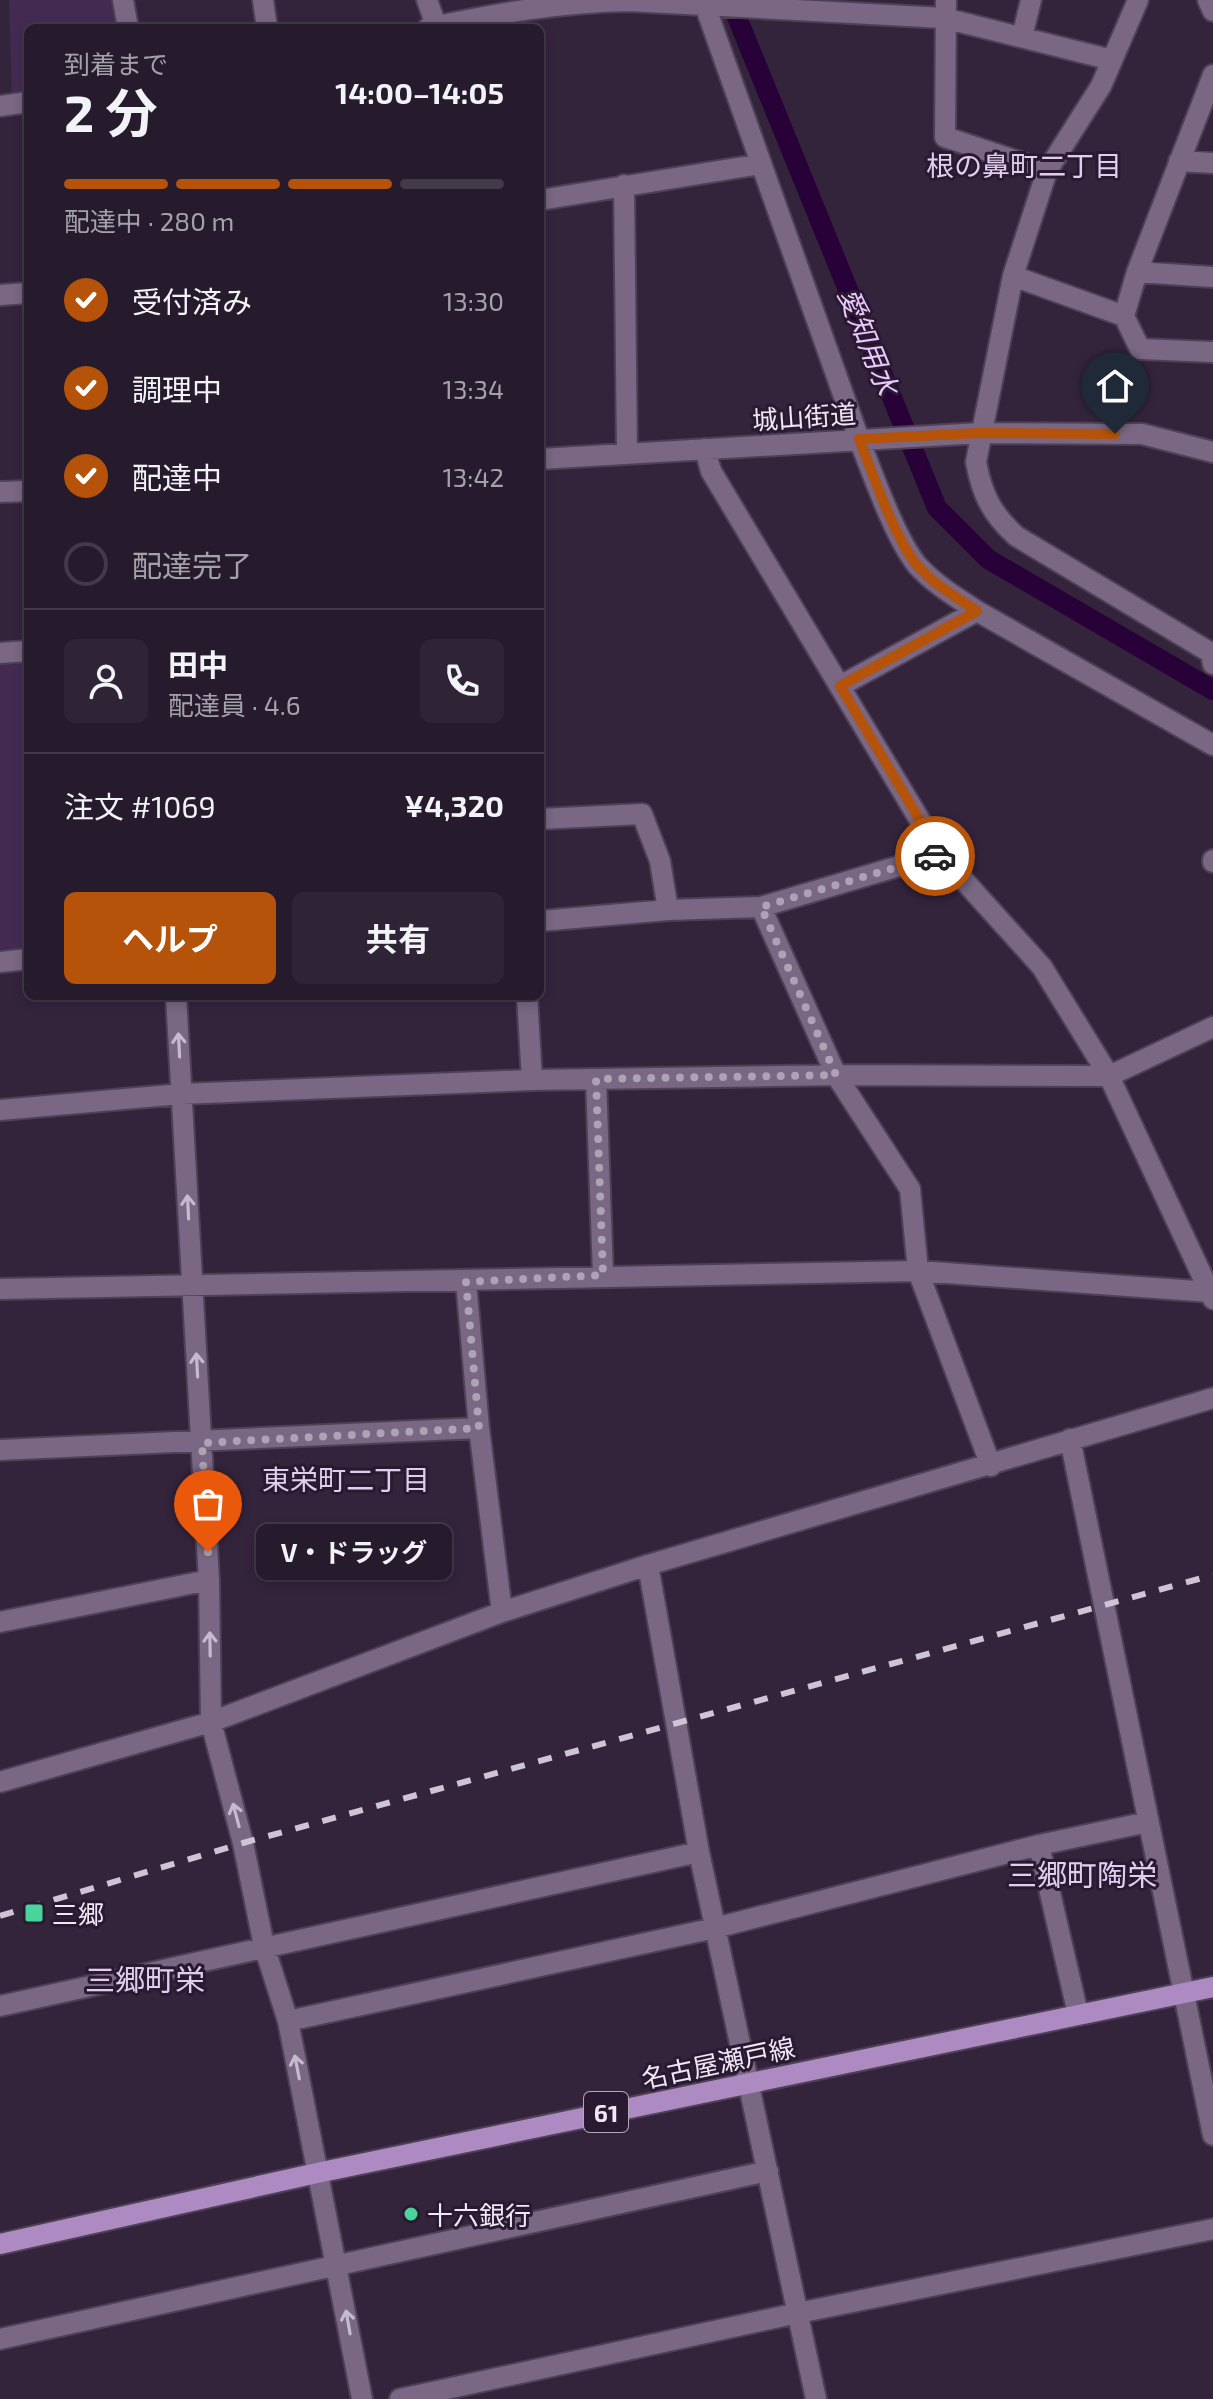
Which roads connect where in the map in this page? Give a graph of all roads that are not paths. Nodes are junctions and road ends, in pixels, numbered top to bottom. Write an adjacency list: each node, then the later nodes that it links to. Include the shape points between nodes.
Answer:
1 (123, 0): 10 (street)
2 (263, 0): 11 (street)
3 (427, 0): 12 (street)
4 (1031, 0): 14 (street)
5 (1138, 0): 15 (street)
6 (1208, 0): 9 (street)
7 (709, 4): 8 (street, via 789,11); 13 (street, via 582,1); 22 (street)
8 (945, 9): 14 (street); 23 (street, via 945,137)
9 (1213, 11)
10 (127, 24)
11 (266, 24)
12 (433, 24)
13 (451, 24)
14 (1022, 37): 15 (street)
15 (1112, 60): 23 (street)
16 (1213, 75): 20 (street)
17 (0, 85): 19 (street)
18 (24, 103): 19 (street)
19 (0, 106)
20 (1179, 161): 21 (street); 26 (street)
21 (1213, 163)
22 (761, 164): 24 (street); 34 (street)
23 (1047, 171): 27 (street)
24 (624, 185): 25 (street); 37 (street)
25 (544, 199)
26 (1137, 272): 28 (street); 31 (street)
27 (1013, 276): 31 (street); 33 (street)
28 (1213, 277)
29 (24, 293): 30 (street)
30 (0, 295)
31 (1124, 316): 32 (street, via 1140,349)
32 (1213, 352)
33 (980, 433): 34 (street, 城山街道); 36 (street, 城山街道, via 1142,434); 44 (street, via 978,476 995,517 1016,536)
34 (868, 438): 35 (street, 城山街道); 41 (street, via 879,490 916,564)
35 (705, 449): 37 (street, 城山街道); 45 (street, via 711,471)
36 (1213, 452)
37 (627, 454): 38 (street, 城山街道)
38 (544, 459)
39 (24, 491): 40 (street)
40 (0, 492)
41 (977, 611): 45 (street); 46 (street)
42 (24, 651): 43 (street)
43 (0, 653)
44 (1212, 657)
45 (840, 686): 48 (street)
46 (1213, 745)
47 (544, 819): 50 (street, via 642,814 660,861)
48 (940, 854): 49 (street); 58 (street, via 1042,967)
49 (761, 907): 50 (street); 57 (street)
50 (668, 910): 51 (street)
51 (544, 921)
52 (24, 959): 53 (street)
53 (0, 962)
54 (176, 1000): 61 (street, one-way to 54)
55 (527, 1000): 60 (street)
56 (1213, 1027): 58 (street)
57 (836, 1075): 58 (street); 59 (street); 63 (street, via 910,1189)
58 (1109, 1076): 68 (street)
59 (596, 1079): 60 (street); 64 (street)
60 (532, 1080): 61 (street)
61 (181, 1094): 62 (street); 66 (street, one-way to 61)
62 (0, 1110)
63 (918, 1271): 64 (street); 68 (street); 74 (street)
64 (603, 1275): 65 (street)
65 (466, 1282): 66 (street); 70 (street)
66 (193, 1285): 67 (street); 72 (street, one-way to 66)
67 (0, 1289)
68 (1212, 1295)
69 (1213, 1398): 71 (street)
70 (479, 1428): 72 (street); 77 (street)
71 (1070, 1439): 74 (street); 81 (street)
72 (202, 1443): 73 (street); 76 (street)
73 (0, 1450)
74 (991, 1466): 75 (street)
75 (648, 1565): 77 (street); 83 (street)
76 (209, 1580): 78 (street); 79 (street, one-way to 76)
77 (502, 1612): 79 (street)
78 (0, 1622)
79 (211, 1722): 80 (street); 85 (street, one-way to 79)
80 (0, 1782)
81 (1148, 1822): 82 (street); 87 (street)
82 (1039, 1845): 84 (street); 89 (street)
83 (699, 1852): 84 (street); 85 (street)
84 (715, 1928): 90 (street); 91 (street)
85 (264, 1946): 88 (street); 90 (street)
86 (1213, 1987): 87 (main road, 名古屋瀬戸線 / 61)
87 (1185, 1992): 89 (main road, 名古屋瀬戸線 / 61); 92 (street)
88 (0, 2006)
89 (1078, 2014): 91 (main road, 名古屋瀬戸線 / 61)
90 (288, 2021): 94 (street, one-way to 90)
91 (749, 2082): 93 (street); 94 (main road, 名古屋瀬戸線 / 61)
92 (1213, 2135)
93 (768, 2171): 97 (street); 98 (street)
94 (317, 2173): 96 (main road, 名古屋瀬戸線 / 61); 97 (street)
95 (1213, 2229): 98 (street)
96 (0, 2244)
97 (337, 2265): 99 (street); 100 (street, one-way to 97)
98 (798, 2313): 101 (street); 102 (street)
99 (0, 2339)
100 (362, 2399)
101 (400, 2399)
102 (816, 2399)

